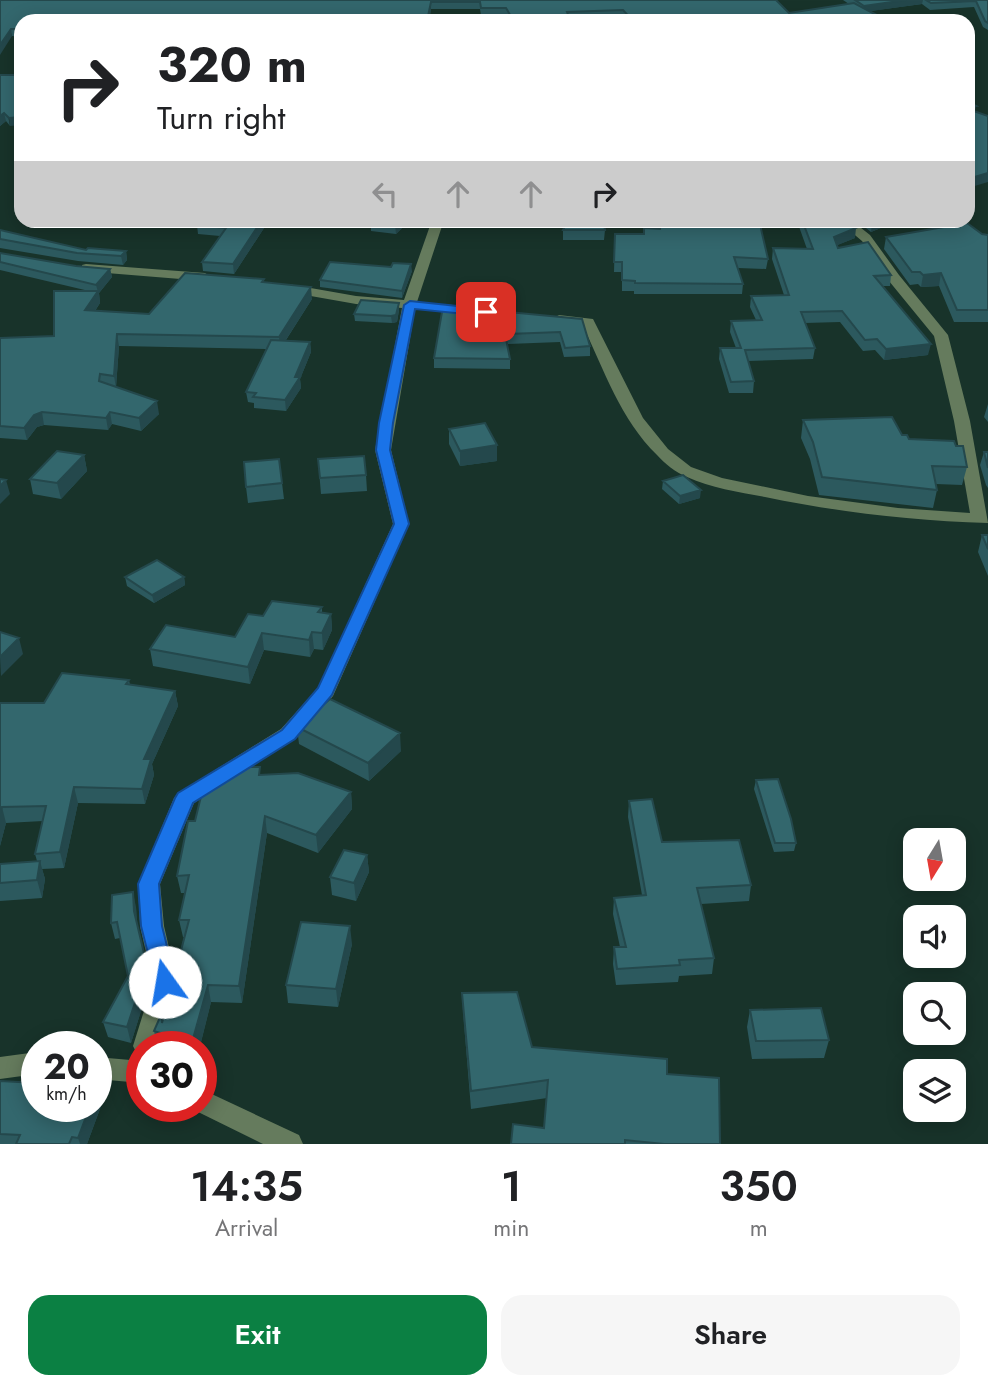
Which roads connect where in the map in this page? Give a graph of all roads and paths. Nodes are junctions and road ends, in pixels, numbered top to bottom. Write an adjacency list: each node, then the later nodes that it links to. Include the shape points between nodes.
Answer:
1 (435, 228): 6 (street)
2 (854, 228): 9 (street, via 941,335)
3 (65, 265): 4 (street)
4 (218, 278)
5 (268, 284): 6 (street)
6 (410, 305): 7 (street); 10 (street, via 383,450 401,524 326,691 288,734 185,798 149,884 152,926 165,982)
7 (478, 311)
8 (547, 318): 9 (street, via 588,322 629,405 655,443 679,467 712,481 815,504)
9 (984, 518)
10 (151, 1031)
11 (21, 1065): 12 (street)
12 (0, 1068)
13 (217, 1109): 14 (street)
14 (290, 1144)

